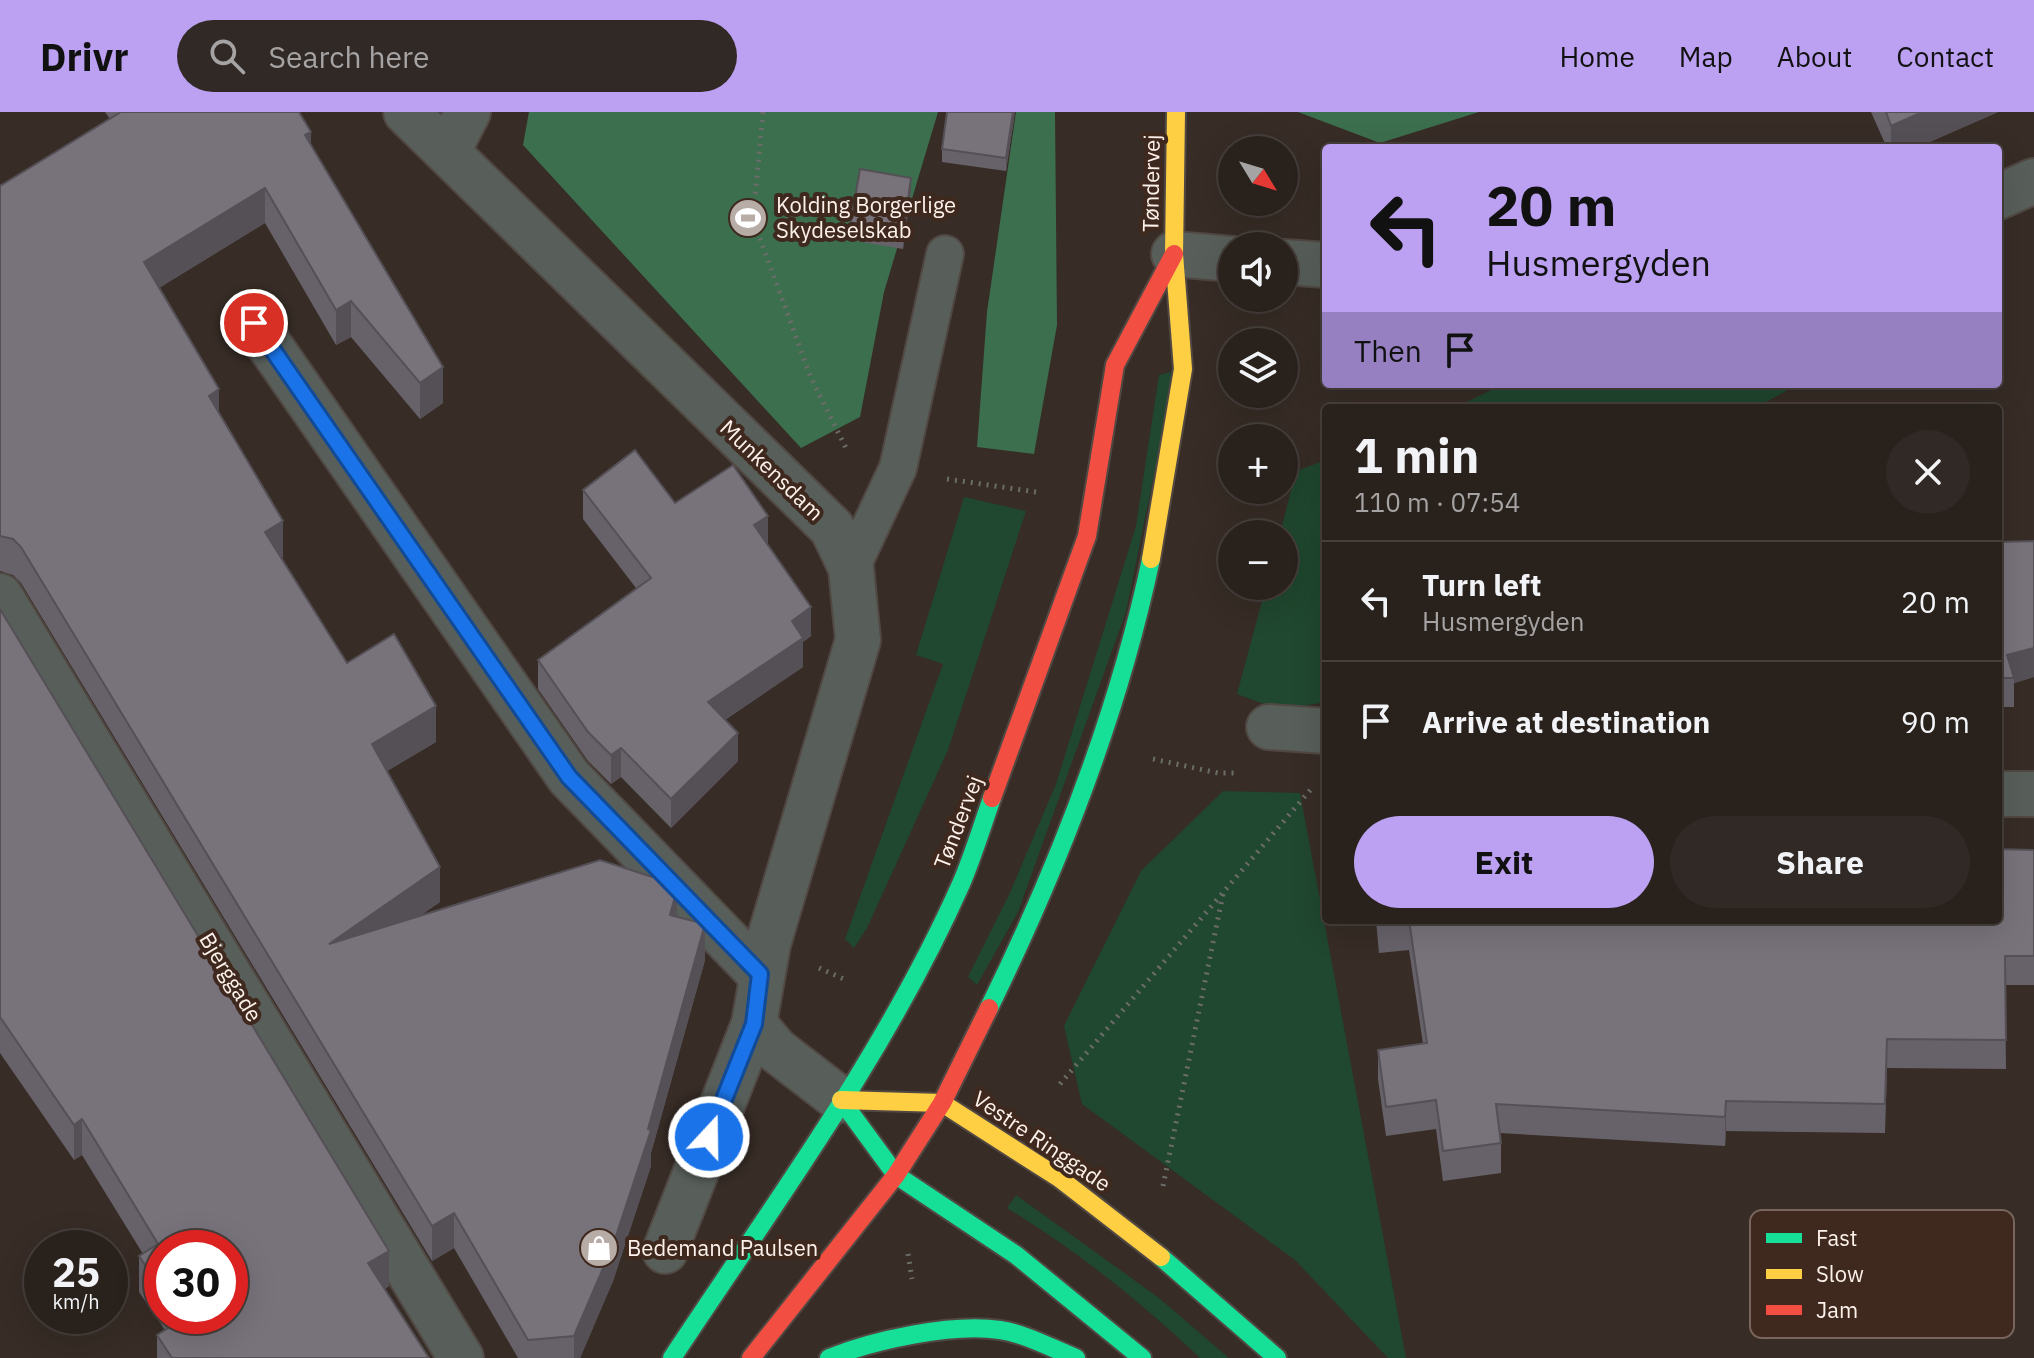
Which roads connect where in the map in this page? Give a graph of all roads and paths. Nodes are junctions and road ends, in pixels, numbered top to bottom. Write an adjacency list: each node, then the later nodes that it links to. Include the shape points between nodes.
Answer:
1 (406, 112): 5 (street, Munkensdam)
2 (468, 112): 5 (street)
3 (763, 112): 16 (path, via 753,219 811,378)
4 (1176, 112): 9 (street, Tøndervej)
5 (448, 151): 17 (street, Munkensdam, via 832,528)
6 (2034, 181): 7 (street)
7 (2002, 195)
8 (945, 254): 16 (lane, via 898,468)
9 (1174, 254): 10 (street); 21 (street, Tøndervej, via 1183,369 1150,562); 27 (street, Tøndervej, via 1115,365 1087,536 1042,667 961,883)
10 (1218, 258)
11 (1298, 263): 12 (street)
12 (1322, 265)
13 (254, 323): 26 (street, via 569,777)
14 (946, 479): 15 (path)
15 (973, 483)
16 (878, 511): 17 (lane)
17 (851, 568): 26 (street, Munkensdam, via 858,640)
18 (0, 596): 35 (street, Bjerggade)
19 (1269, 727): 20 (street); 21 (path, via 1258,773 1218,773)
20 (1322, 731)
21 (1097, 748): 31 (street, Tøndervej, via 1033,918)
22 (1316, 784): 25 (path)
23 (2002, 794): 24 (street)
24 (2034, 794)
25 (1223, 893): 29 (path); 33 (path)
26 (764, 959): 27 (path); 28 (street, Munkensdam)
27 (898, 1004): 30 (street, Tøndervej)
28 (754, 1024): 30 (street, via 776,1050); 34 (street, Munkensdam)
29 (1060, 1084)
30 (841, 1100): 31 (street, Vestre Ringgade); 32 (street); 36 (street, Tøndervej)
31 (942, 1103): 32 (street, Tøndervej); 33 (street, Vestre Ringgade, via 1059,1178)
32 (896, 1175): 37 (street, Tøndervej); 40 (street, via 1016,1255)
33 (1151, 1247): 41 (street, Vestre Ringgade)
34 (665, 1251)
35 (461, 1358)
36 (672, 1358)
37 (751, 1358)
38 (829, 1358): 39 (street, via 920,1336 999,1330)
39 (1076, 1358)
40 (1142, 1358)
41 (1277, 1358)

